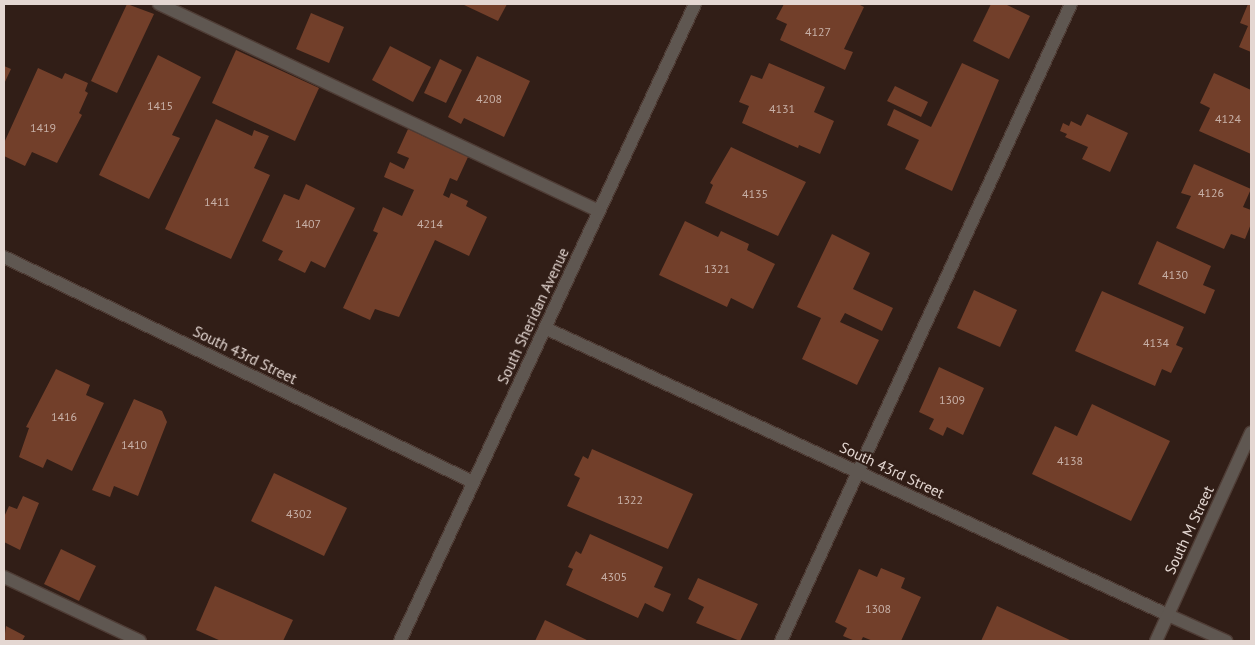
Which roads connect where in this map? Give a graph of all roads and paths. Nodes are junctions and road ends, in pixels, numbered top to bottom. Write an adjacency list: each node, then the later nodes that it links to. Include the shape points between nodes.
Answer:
1 (159, 4): 4 (street)
2 (695, 4): 4 (street, South Sheridan Avenue)
3 (1071, 4): 8 (street)
4 (598, 211): 6 (street, South Sheridan Avenue)
5 (4, 257): 9 (street, South 43rd Street)
6 (545, 328): 8 (street, South 43rd Street); 9 (street, South Sheridan Avenue)
7 (1251, 433): 11 (street, South M Street)
8 (857, 472): 11 (street, South 43rd Street); 14 (street)
9 (473, 482): 13 (street, South Sheridan Avenue)
10 (4, 577): 12 (street)
11 (1168, 615): 15 (street, South M Street); 16 (street, South 43rd Street)
12 (140, 641)
13 (400, 641)
14 (780, 641)
15 (1156, 641)
16 (1226, 641)

